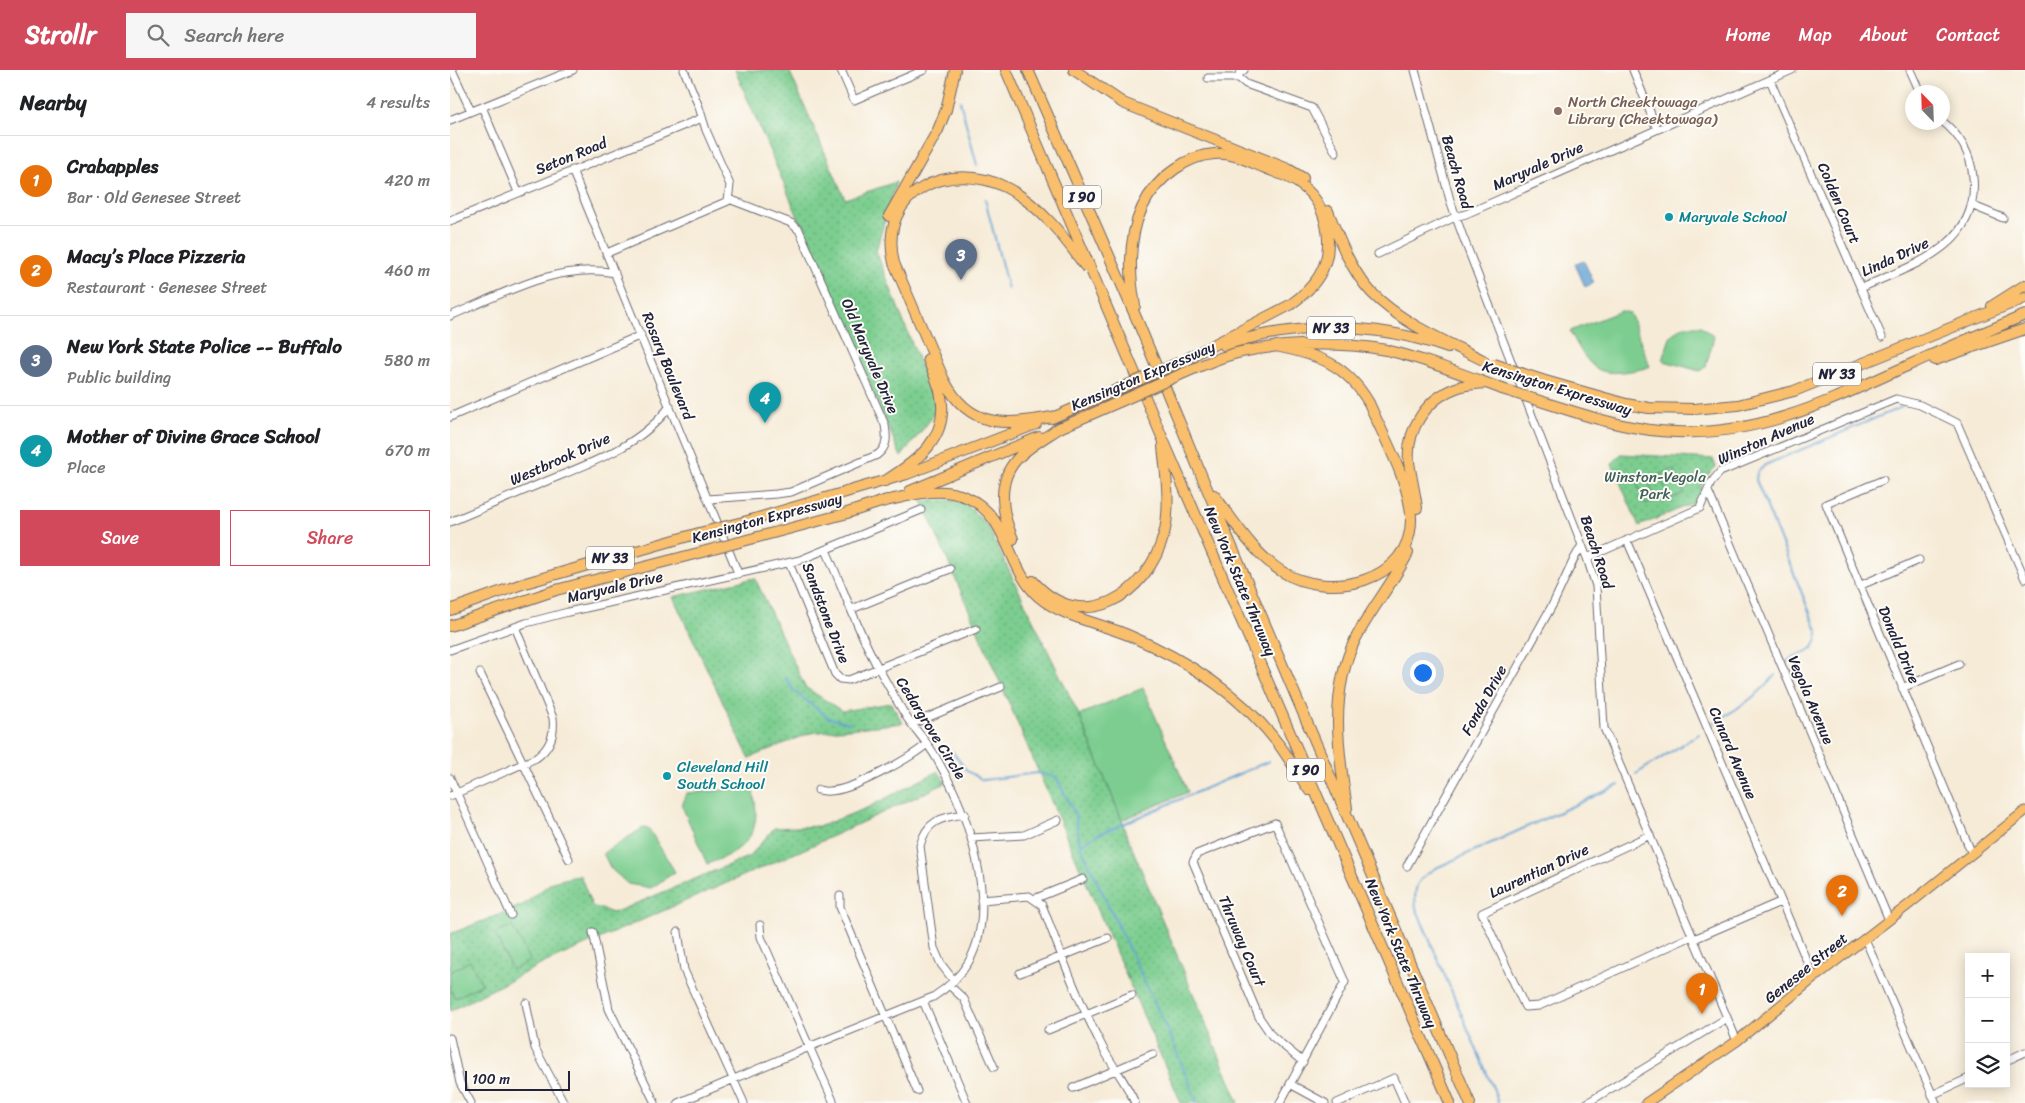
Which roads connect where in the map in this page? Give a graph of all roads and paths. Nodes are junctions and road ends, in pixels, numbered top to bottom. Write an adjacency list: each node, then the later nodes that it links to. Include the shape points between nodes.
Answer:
1 (452, 70): 20 (street)
2 (573, 70): 19 (street)
3 (684, 70): 21 (street)
4 (841, 70): 5 (street, via 854,100)
5 (924, 70)
6 (955, 70): 58 (highway, via 938,130 892,209 884,242 888,263 939,386 942,417 927,449 910,466)
7 (1006, 70): 36 (highway, New York State Thruway / I 90)
8 (1028, 70): 42 (highway, New York State Thruway / I 90)
9 (1074, 70): 49 (highway, via 1123,103 1310,183 1324,203 1348,258 1372,292 1409,321)
10 (1244, 70): 16 (street)
11 (1415, 70): 30 (street, Beach Road)
12 (1632, 70): 23 (street)
13 (1792, 70): 17 (street, Maryvale Drive)
14 (1910, 70): 18 (street)
15 (1208, 78): 16 (street)
16 (1239, 78): 25 (street, via 1246,84 1312,108)
17 (1770, 80): 23 (street, Maryvale Drive); 38 (street, Colden Court)
18 (1917, 85)
19 (482, 107): 20 (street); 27 (street)
20 (470, 112): 22 (street)
21 (702, 118): 26 (street, Seton Road); 28 (street, via 730,185)
22 (450, 120)
23 (1657, 128): 30 (street, Maryvale Drive)
24 (1950, 129): 29 (street, Linda Drive, via 1960,140 1970,160 1974,182)
25 (1336, 153)
26 (572, 170): 27 (street, Seton Road); 33 (street, Rosary Boulevard)
27 (518, 192): 32 (street, Seton Road)
28 (730, 197): 33 (street, via 723,204); 61 (street, Old Maryvale Drive, via 792,223 798,230 885,425 886,443 878,455 791,492)
29 (1971, 205): 31 (street); 38 (street, Linda Drive, via 1958,233 1942,249)
30 (1455, 216): 34 (street, Maryvale Drive); 66 (street, Beach Road)
31 (2003, 218)
32 (450, 221)
33 (606, 252): 35 (street, Rosary Boulevard)
34 (1378, 254)
35 (615, 274): 41 (street, via 590,270 551,275); 45 (street, Rosary Boulevard)
36 (1097, 283): 53 (highway, via 1044,217 1022,197 996,182 965,177 931,182 912,194 894,223 890,240 894,263 944,380 959,402 980,418 996,422 1023,422); 56 (highway, New York State Thruway / I 90)
37 (2025, 285): 43 (highway)
38 (1861, 288): 46 (street, Colden Court)
39 (2025, 298): 43 (highway, Kensington Expressway / NY 33)
40 (2025, 315): 50 (highway, Kensington Expressway / NY 33)
41 (450, 316)
42 (1138, 322): 48 (highway, via 1131,284 1133,232 1145,200 1156,184 1191,160 1223,154 1237,156 1302,185 1319,205 1326,224 1327,252 1318,277 1290,305); 59 (highway, New York State Thruway / I 90)
43 (1954, 326): 49 (highway, Kensington Expressway / NY 33, bridge, via 1794,391 1738,405 1694,409 1626,404)
44 (2025, 329): 50 (highway)
45 (640, 335): 52 (street, Rosary Boulevard); 54 (street)
46 (1882, 337)
47 (1276, 346): 51 (highway, Kensington Expressway / NY 33, via 1356,346 1385,350); 55 (highway, Kensington Expressway / NY 33, bridge, via 1211,361); 59 (highway, via 1330,362 1362,390 1408,494 1411,519 1404,548 1383,572 1367,580 1338,586 1307,582 1283,572 1259,553)
48 (1185, 360): 49 (highway, Kensington Expressway / NY 33, via 1253,336 1293,330 1356,328 1416,338); 53 (highway, Kensington Expressway / NY 33, bridge)
49 (1483, 360)
50 (1875, 380): 51 (highway, Kensington Expressway / NY 33, bridge, via 1782,419 1713,432 1632,428)
51 (1486, 383): 96 (highway, via 1457,387 1443,394 1429,404 1412,434 1409,460 1417,517 1413,541 1355,639 1341,682 1338,751)
52 (670, 406): 61 (street, Rosary Boulevard); 64 (street, Westbrook Drive, via 643,433 612,452)
53 (1056, 416): 58 (highway, Kensington Expressway / NY 33)
54 (450, 417)
55 (1061, 428): 56 (highway, via 1016,460 1006,481 1003,507 1025,568 1038,587 1058,601 1085,608 1110,603 1123,596 1142,578 1158,552 1167,522); 62 (highway, Kensington Expressway / NY 33)
56 (1162, 437): 92 (highway, New York State Thruway / I 90)
57 (1883, 480): 74 (street, Donald Drive, via 1826,504)
58 (885, 481): 76 (highway, Kensington Expressway / NY 33, bridge, via 522,584)
59 (1205, 484): 96 (highway, New York State Thruway / I 90)
60 (1708, 491): 65 (street, Winston Avenue, via 1700,508); 73 (street, Winston Avenue, via 1720,472 1896,399 1920,405 1957,423); 108 (street, Vegola Avenue)
61 (708, 498): 72 (street, Rosary Boulevard)
62 (881, 502): 77 (highway, Kensington Expressway / NY 33, bridge, via 556,590); 92 (highway, via 930,491 959,494 976,502 996,522 1032,590 1064,611 1162,650 1204,673 1279,744)
63 (922, 510): 67 (street, Sandstone Drive)
64 (450, 522)
65 (1627, 540): 68 (street, Winston Avenue); 106 (street, Cunard Avenue)
66 (1582, 545): 68 (street, Beach Road); 101 (street, Fonda Drive, via 1554,602)
67 (826, 550): 70 (street, Sandstone Drive); 75 (street, Cedargrove Circle)
68 (1587, 558): 97 (street, Beach Road, via 1596,586 1604,728)
69 (1919, 560): 74 (street)
70 (789, 562): 72 (street, Maryvale Drive); 82 (street, Sandstone Drive, via 835,674 840,679 849,680)
71 (950, 569): 75 (street)
72 (738, 573): 78 (street, Maryvale Drive)
73 (2025, 579)
74 (1859, 586): 85 (street, Donald Drive)
75 (852, 609): 82 (street, Cedargrove Circle)
76 (450, 610)
77 (450, 626)
78 (515, 627): 80 (street, Maryvale Drive); 88 (street, via 554,727 547,748)
79 (976, 629): 82 (street, Sandstone Drive)
80 (450, 650)
81 (1959, 664): 85 (street)
82 (878, 667): 86 (street, Cedargrove Circle)
83 (480, 674): 88 (street)
84 (1001, 687): 86 (street)
85 (1902, 688): 99 (street, Donald Drive)
86 (912, 724): 87 (street, Cedargrove Circle)
87 (927, 744): 90 (street, via 894,766 857,783 830,792); 94 (street, Cedargrove Circle)
88 (523, 764): 91 (street); 100 (street)
89 (450, 778): 91 (street)
90 (818, 790)
91 (453, 795): 107 (street)
92 (1324, 811): 153 (highway, New York State Thruway / I 90)
93 (2025, 811): 99 (main road, Genesee Street)
94 (965, 814): 98 (street, Cedargrove Circle); 118 (street, via 943,818 931,825 923,834 920,846 934,948)
95 (1058, 820): 98 (street, via 1024,835)
96 (1350, 826): 154 (highway, New York State Thruway / I 90)
97 (1650, 835): 113 (street, Beach Road); 113 (street, Laurentian Drive, via 1482,913 1525,1007 1539,1006)
98 (971, 838): 105 (street, Cedargrove Circle)
99 (1972, 854): 108 (main road, Genesee Street)
100 (569, 859)
101 (1407, 866)
102 (1083, 879): 104 (street)
103 (840, 896): 123 (street, via 840,907)
104 (1034, 899): 105 (street, via 1029,896); 115 (street, via 1042,905)
105 (981, 900): 118 (street, Cedargrove Circle, via 977,942 968,964)
106 (1780, 902): 113 (street); 117 (street, Cunard Avenue)
107 (511, 915)
108 (1888, 920): 114 (main road, Genesee Street)
109 (760, 925): 128 (street, via 761,937)
110 (593, 932): 143 (street, via 609,1008)
111 (678, 932): 135 (street, via 684,970)
112 (1108, 938): 115 (street)
113 (1693, 938): 124 (street, Beach Road)
114 (1865, 939): 117 (main road, Genesee Street); 140 (street)
115 (1062, 956): 116 (street); 122 (street)
116 (1020, 973)
117 (1814, 978): 127 (main road, Genesee Street)
118 (952, 983): 120 (street, Cedargrove Circle); 133 (street, via 964,999)
119 (1132, 995): 122 (street)
120 (923, 1001): 123 (street, Cedargrove Circle); 147 (street)
121 (526, 1003): 142 (street, via 535,1048)
122 (1086, 1014): 125 (street); 134 (street)
123 (886, 1016): 128 (street, Cedargrove Circle); 139 (street)
124 (1728, 1018): 127 (street, Beach Road); 155 (street)
125 (1048, 1030)
126 (450, 1038): 141 (street, via 460,1082)
127 (1737, 1041): 156 (main road, Genesee Street)
128 (808, 1047): 135 (street, Cedargrove Circle); 146 (street)
129 (2025, 1052): 131 (street)
130 (1153, 1054): 134 (street)
131 (2010, 1058)
132 (1303, 1062): 132 (street, Thruway Court, via 1345,982 1275,823 1197,854 1193,862 1259,1017 1272,1036); 137 (street)
133 (994, 1066)
134 (1116, 1070): 138 (street); 148 (street)
135 (733, 1079): 144 (street, Cedargrove Circle); 145 (street)
136 (1965, 1080): 140 (street)
137 (1290, 1084): 149 (street); 150 (street)
138 (1073, 1088)
139 (917, 1091)
140 (1932, 1095): 157 (street)
141 (471, 1103)
142 (564, 1103)
143 (655, 1103)
144 (678, 1103)
145 (744, 1103)
146 (834, 1103)
147 (967, 1103)
148 (1135, 1103)
149 (1280, 1103)
150 (1325, 1103)
151 (1337, 1103): 152 (street, via 1394,1078)
152 (1405, 1103)
153 (1450, 1103)
154 (1470, 1103)
155 (1587, 1103)
156 (1646, 1103)
157 (1936, 1103)

